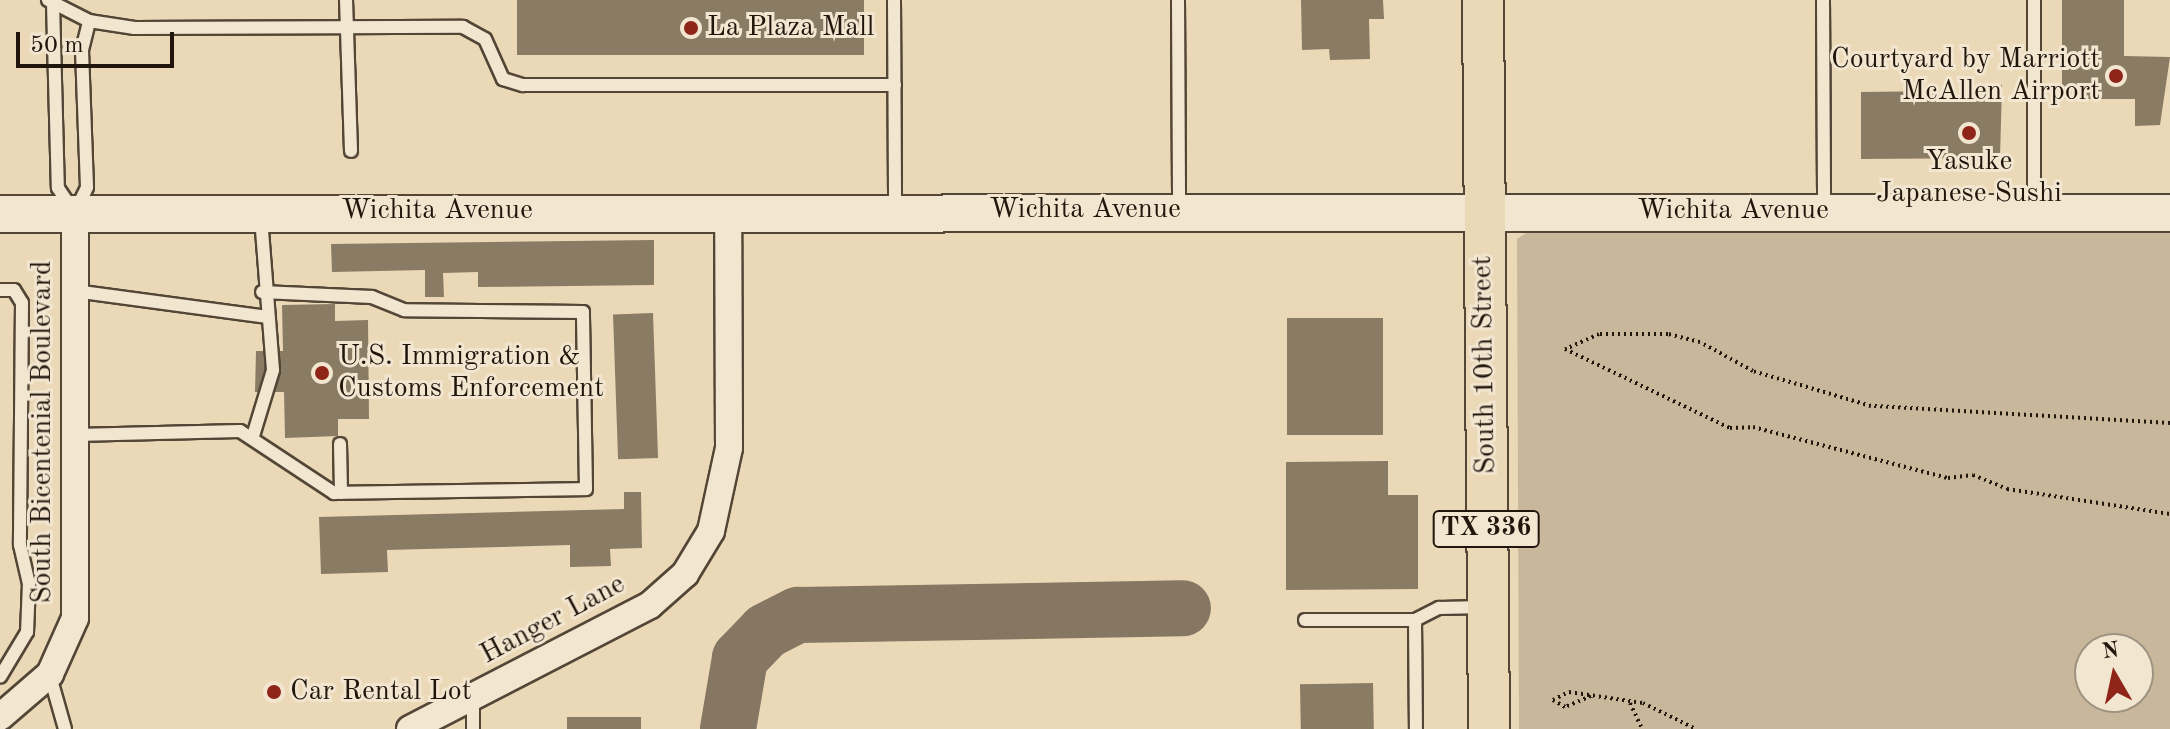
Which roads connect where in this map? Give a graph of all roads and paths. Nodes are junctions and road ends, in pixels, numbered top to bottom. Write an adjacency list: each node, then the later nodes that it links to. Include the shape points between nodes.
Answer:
1 (346, 0): 9 (lane)
2 (894, 0): 10 (lane)
3 (1178, 0): 14 (lane)
4 (1483, 0): 15 (main road, South 10th Street / TX 336)
5 (1823, 0): 16 (lane)
6 (2034, 0): 18 (lane)
7 (51, 1): 8 (lane); 19 (lane, via 58,188)
8 (89, 21): 9 (lane, via 134,28); 19 (lane, via 82,50 87,187)
9 (347, 24): 10 (lane, via 473,29 485,39 496,71 523,85); 11 (lane)
10 (895, 85): 13 (lane)
11 (351, 151)
12 (728, 209): 13 (main road, Wichita Avenue); 17 (main road, Wichita Avenue); 38 (street, Hanger Lane, via 729,448 711,531 685,574 650,605)
13 (895, 209): 14 (main road, Wichita Avenue)
14 (1179, 210): 15 (main road, Wichita Avenue)
15 (1483, 210): 16 (main road, Wichita Avenue); 32 (main road, South 10th Street / TX 336)
16 (1824, 211): 18 (main road, Wichita Avenue)
17 (260, 212): 19 (main road, Wichita Avenue); 24 (lane)
18 (2035, 212): 20 (main road, Wichita Avenue)
19 (75, 213): 21 (main road, Wichita Avenue); 23 (street, South Bicentenial Boulevard)
20 (2170, 213)
21 (0, 214)
22 (0, 290): 36 (lane, via 14,290 22,303 20,545 29,583 27,632)
23 (75, 291): 25 (lane); 27 (street, South Bicentenial Boulevard)
24 (262, 292): 25 (lane); 30 (lane, via 372,297 404,310 583,312 586,489)
25 (267, 317): 28 (lane, via 273,370)
26 (2170, 423): 31 (path, via 1855,403 1668,334 1599,334 1565,349 1730,428 1753,427 1923,473 1973,475 2007,489)
27 (75, 435): 28 (lane, via 228,429); 35 (street, South Bicentenial Boulevard, via 75,618)
28 (253, 436): 30 (lane, via 314,485)
29 (340, 444): 30 (lane)
30 (341, 493)
31 (2170, 514)
32 (1487, 606): 34 (lane, via 1439,608); 45 (main road, South 10th Street / TX 336)
33 (1305, 620): 34 (lane)
34 (1415, 620): 44 (lane)
35 (50, 674): 40 (street, South Bicentenial Boulevard); 41 (lane)
36 (0, 677)
37 (1591, 696): 37 (path, via 1560,692 1553,700 1565,707); 39 (path)
38 (473, 698): 42 (street, Hanger Lane); 43 (lane)
39 (1630, 703): 46 (path); 47 (path)
40 (0, 717)
41 (65, 729)
42 (410, 729)
43 (473, 729)
44 (1416, 729)
45 (1489, 729)
46 (1642, 729)
47 (1696, 729)

